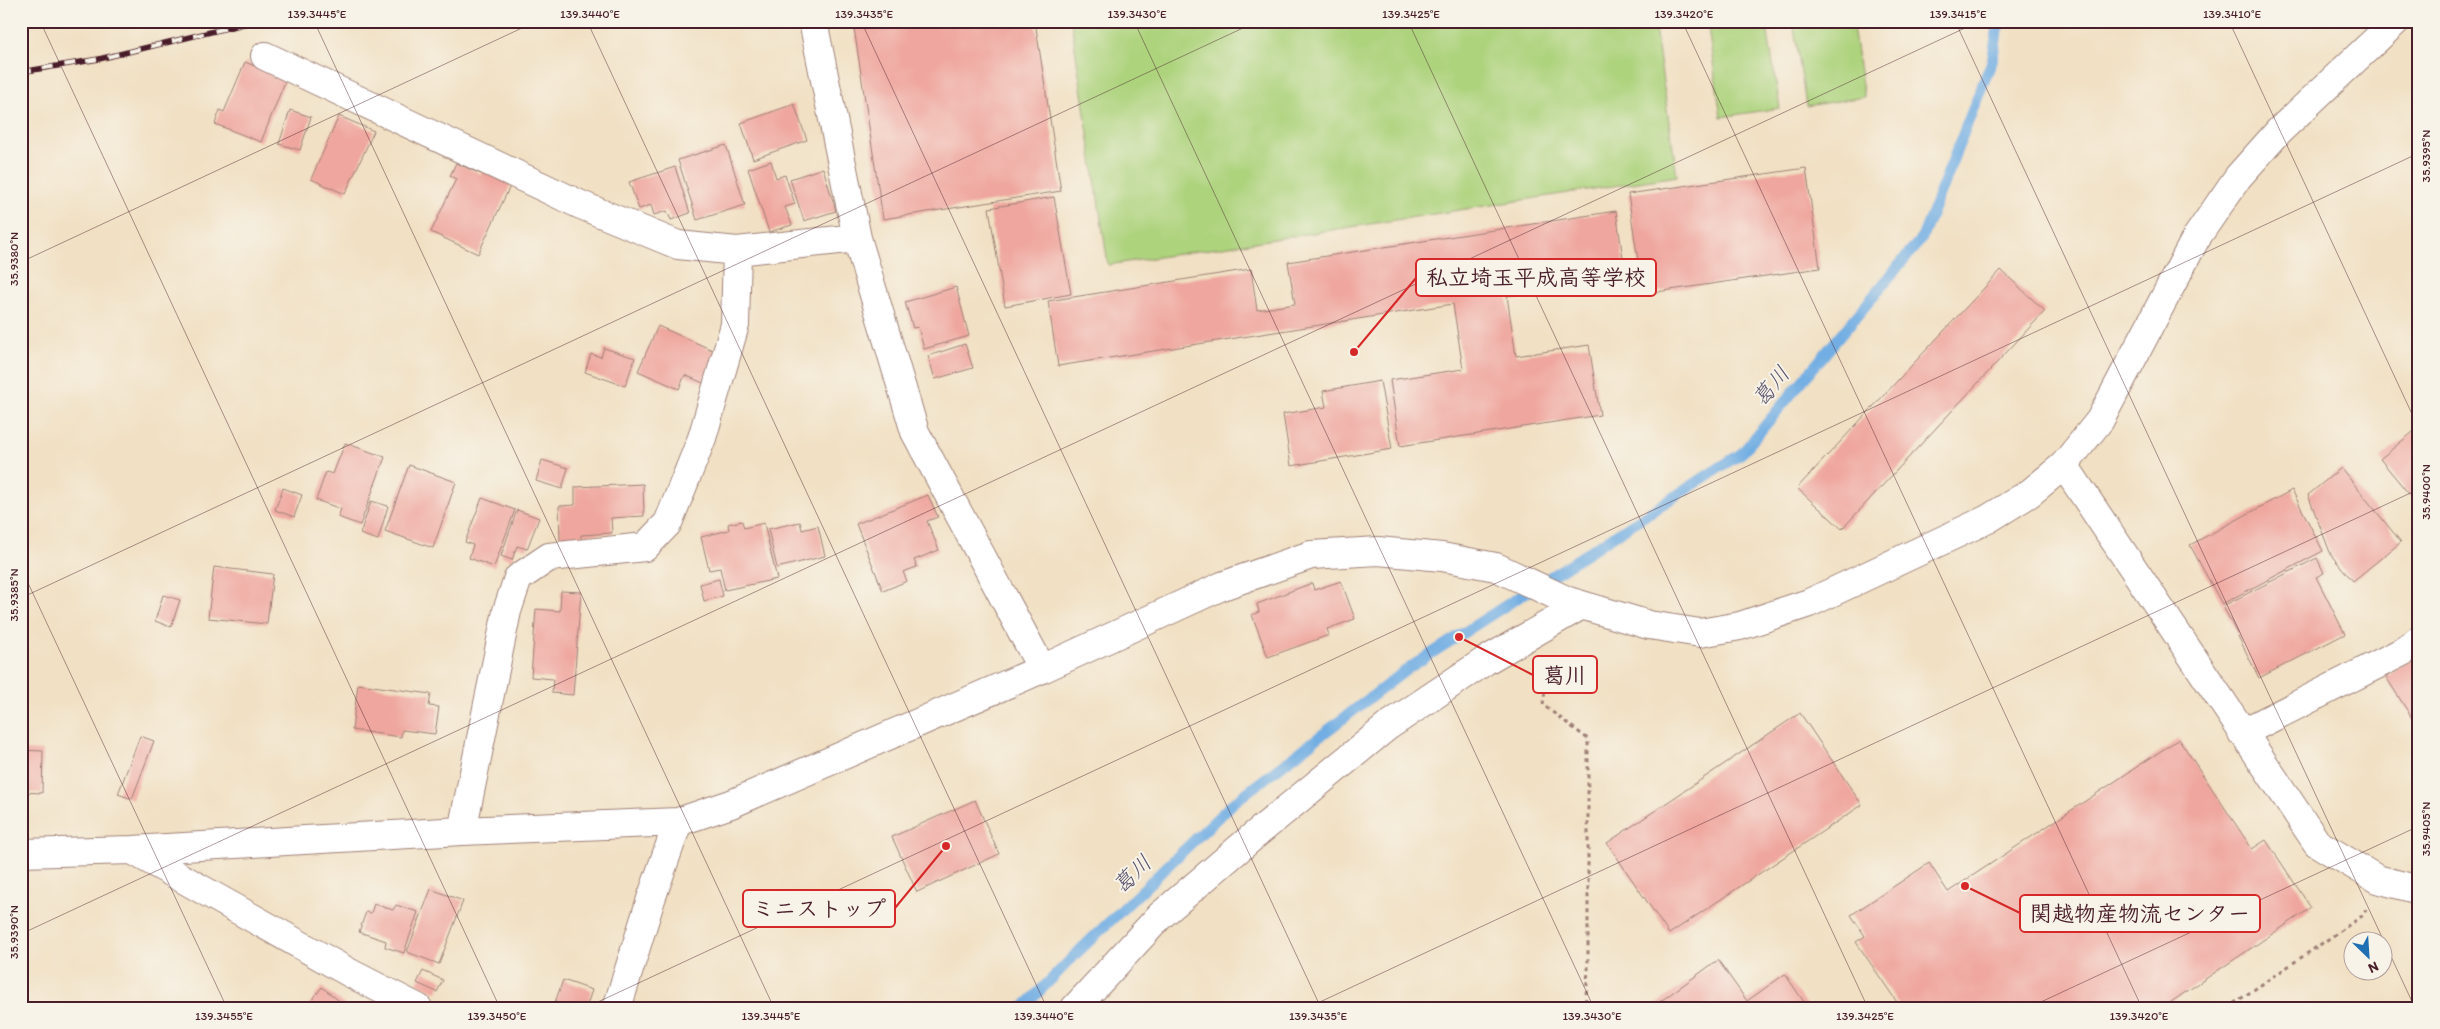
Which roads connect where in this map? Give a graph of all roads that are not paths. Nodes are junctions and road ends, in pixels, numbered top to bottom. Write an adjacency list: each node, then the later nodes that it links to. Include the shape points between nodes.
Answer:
1 (813, 21): 4 (street)
2 (2396, 21): 6 (street, via 2279,131 2238,177 2196,238 2100,420)
3 (265, 56): 5 (street, via 660,238 678,245)
4 (857, 238): 5 (street); 9 (street, via 915,432)
5 (737, 251): 12 (street, via 735,325 702,438 668,523 645,547 549,557 518,578 507,611)
6 (2064, 465): 7 (street, via 2030,493 1988,519 1809,603 1740,626 1700,633); 10 (street)
7 (1569, 609): 9 (street, via 1526,580 1496,567 1442,557 1378,551 1311,555 1222,586); 18 (street, via 1388,726 1160,916)
8 (2419, 640): 10 (street, via 2402,652)
9 (1042, 669): 11 (street, via 731,804)
10 (2242, 733): 15 (street, via 2317,843 2377,879)
11 (678, 822): 12 (street); 17 (street)
12 (462, 831): 13 (street)
13 (132, 850): 14 (street); 16 (street)
14 (21, 852)
15 (2419, 890)
16 (418, 1008)
17 (617, 1008)
18 (1075, 1008)

